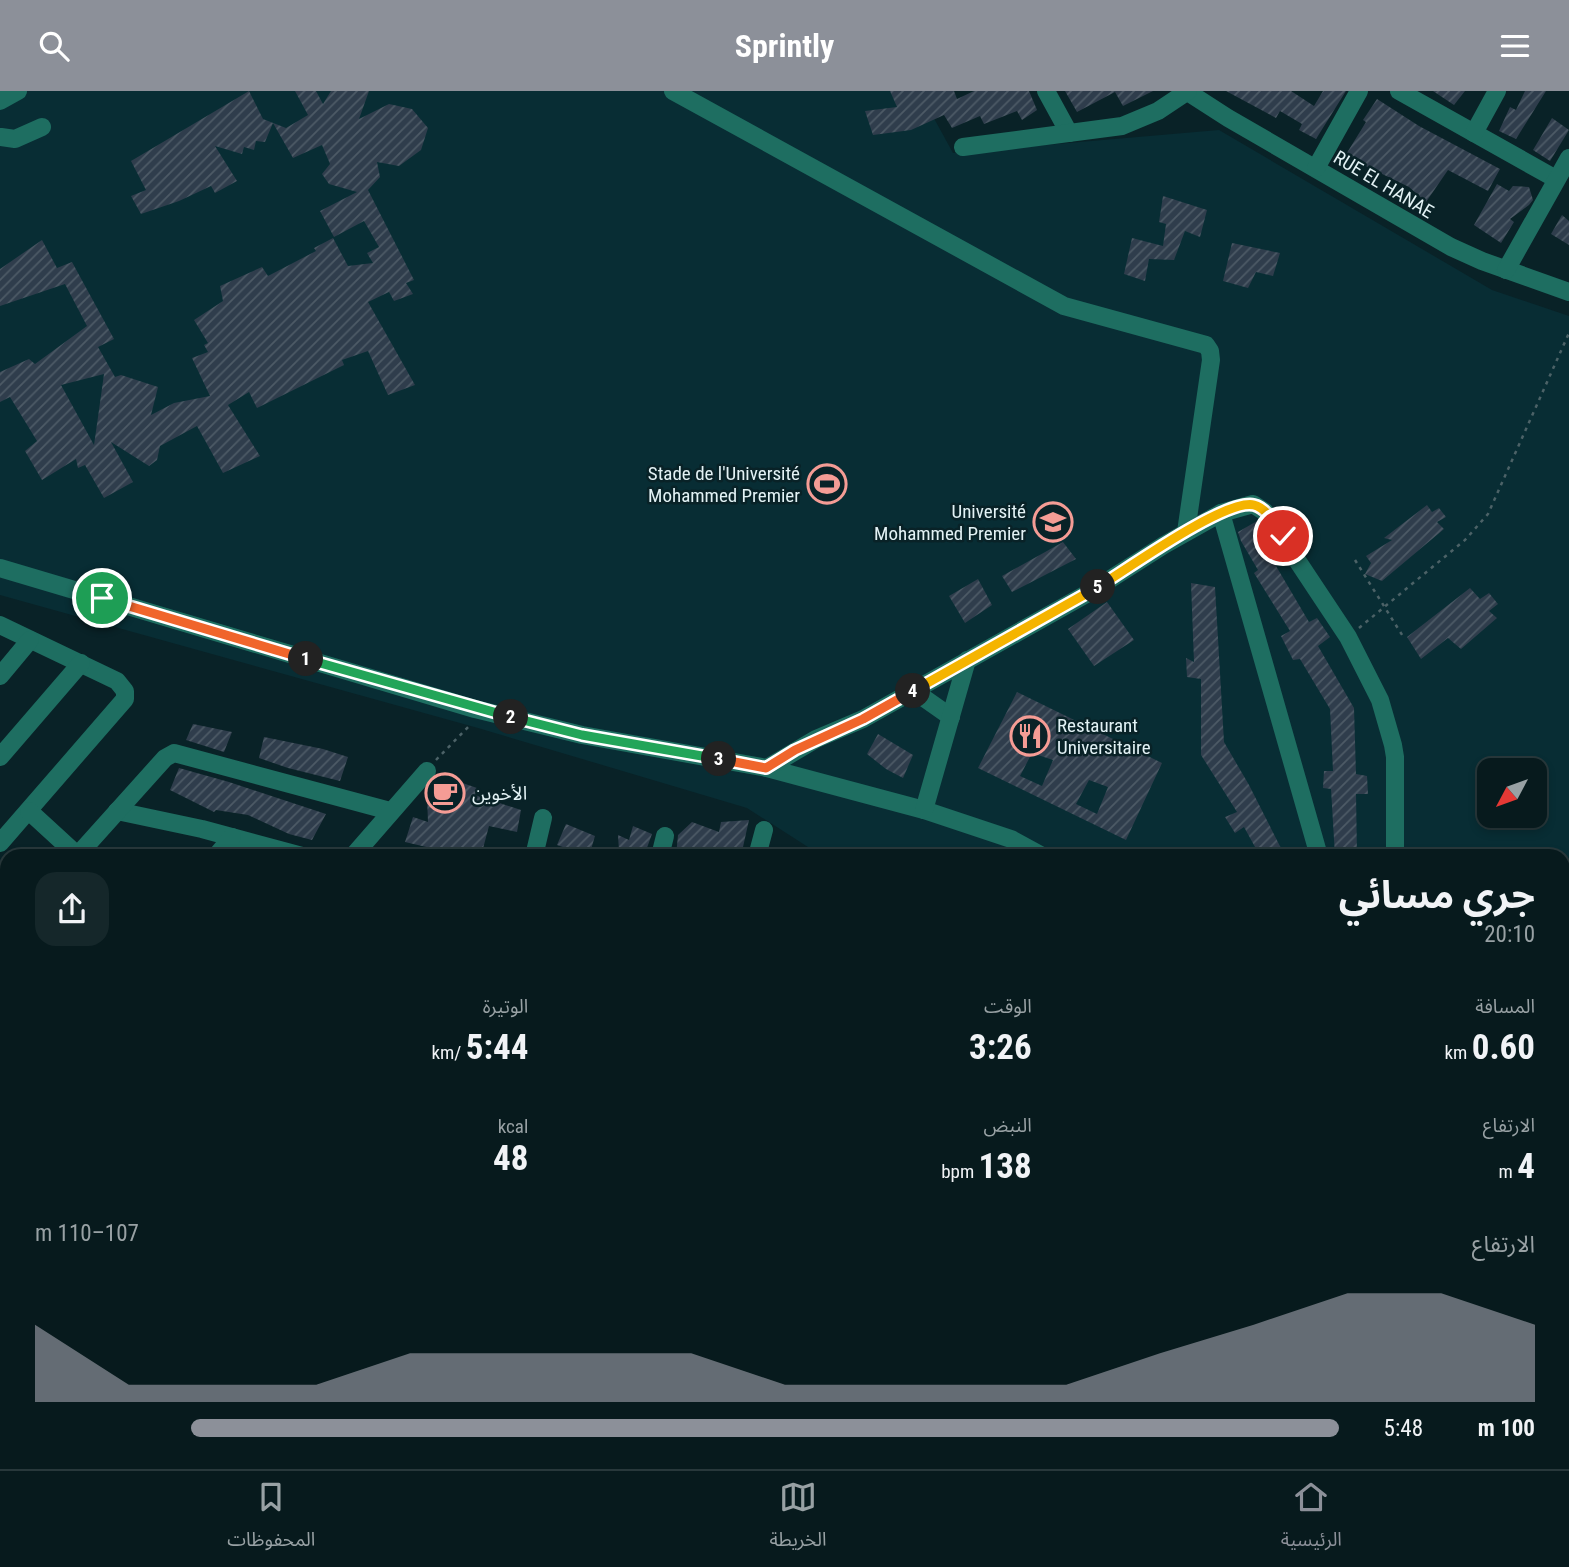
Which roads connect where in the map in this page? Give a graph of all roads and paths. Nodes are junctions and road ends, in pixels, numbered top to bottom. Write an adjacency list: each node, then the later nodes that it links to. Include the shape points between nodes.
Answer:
1 (18, 91): 8 (street)
2 (673, 91): 22 (street, via 1063,306 1206,345 1211,360)
3 (1046, 91): 12 (street)
4 (1187, 91): 12 (street, via 1142,119 1106,130); 16 (street, RUE EL HANAE)
5 (1359, 91): 16 (street)
6 (1399, 91): 11 (street)
7 (1497, 91): 11 (street)
8 (0, 101)
9 (0, 124): 13 (street)
10 (42, 127): 13 (street, via 15,139)
11 (1475, 133): 17 (street)
12 (1069, 134): 14 (street)
13 (0, 137)
14 (963, 147)
15 (1569, 157): 17 (street)
16 (1316, 168): 18 (street, RUE EL HANAE, via 1451,247)
17 (1556, 179): 18 (street)
18 (1506, 270): 19 (street, RUE EL HANAE)
19 (1569, 292)
20 (1569, 333): 25 (path, via 1488,514 1465,540)
21 (1221, 513): 22 (street); 27 (street, via 1253,504 1265,512); 57 (street)
22 (1186, 532): 30 (street)
23 (1356, 560): 25 (path)
24 (0, 568): 37 (street, via 551,728)
25 (1386, 607): 27 (path); 28 (path)
26 (0, 625): 29 (street)
27 (1348, 637): 58 (street, via 1377,691 1394,745)
28 (1404, 638)
29 (30, 640): 31 (street); 32 (street)
30 (967, 660): 33 (street); 34 (street)
31 (81, 663): 36 (street); 40 (street, via 123,685 125,699)
32 (0, 676)
33 (914, 691): 34 (street); 37 (street)
34 (951, 717): 39 (street)
35 (469, 727): 38 (path)
36 (0, 757)
37 (766, 768): 39 (street)
38 (426, 771): 42 (street)
39 (924, 810): 56 (street)
40 (30, 811): 47 (street); 48 (street)
41 (117, 811): 42 (street, via 164,758 174,753); 46 (street); 49 (street)
42 (390, 811): 52 (street)
43 (543, 818): 53 (street)
44 (764, 830): 55 (street)
45 (665, 836): 54 (street)
46 (232, 837): 50 (street); 51 (street)
47 (0, 843)
48 (71, 849)
49 (82, 849)
50 (222, 849)
51 (276, 849)
52 (363, 849)
53 (536, 849)
54 (662, 849)
55 (759, 849)
56 (1029, 849)
57 (1318, 849)
58 (1395, 849)

